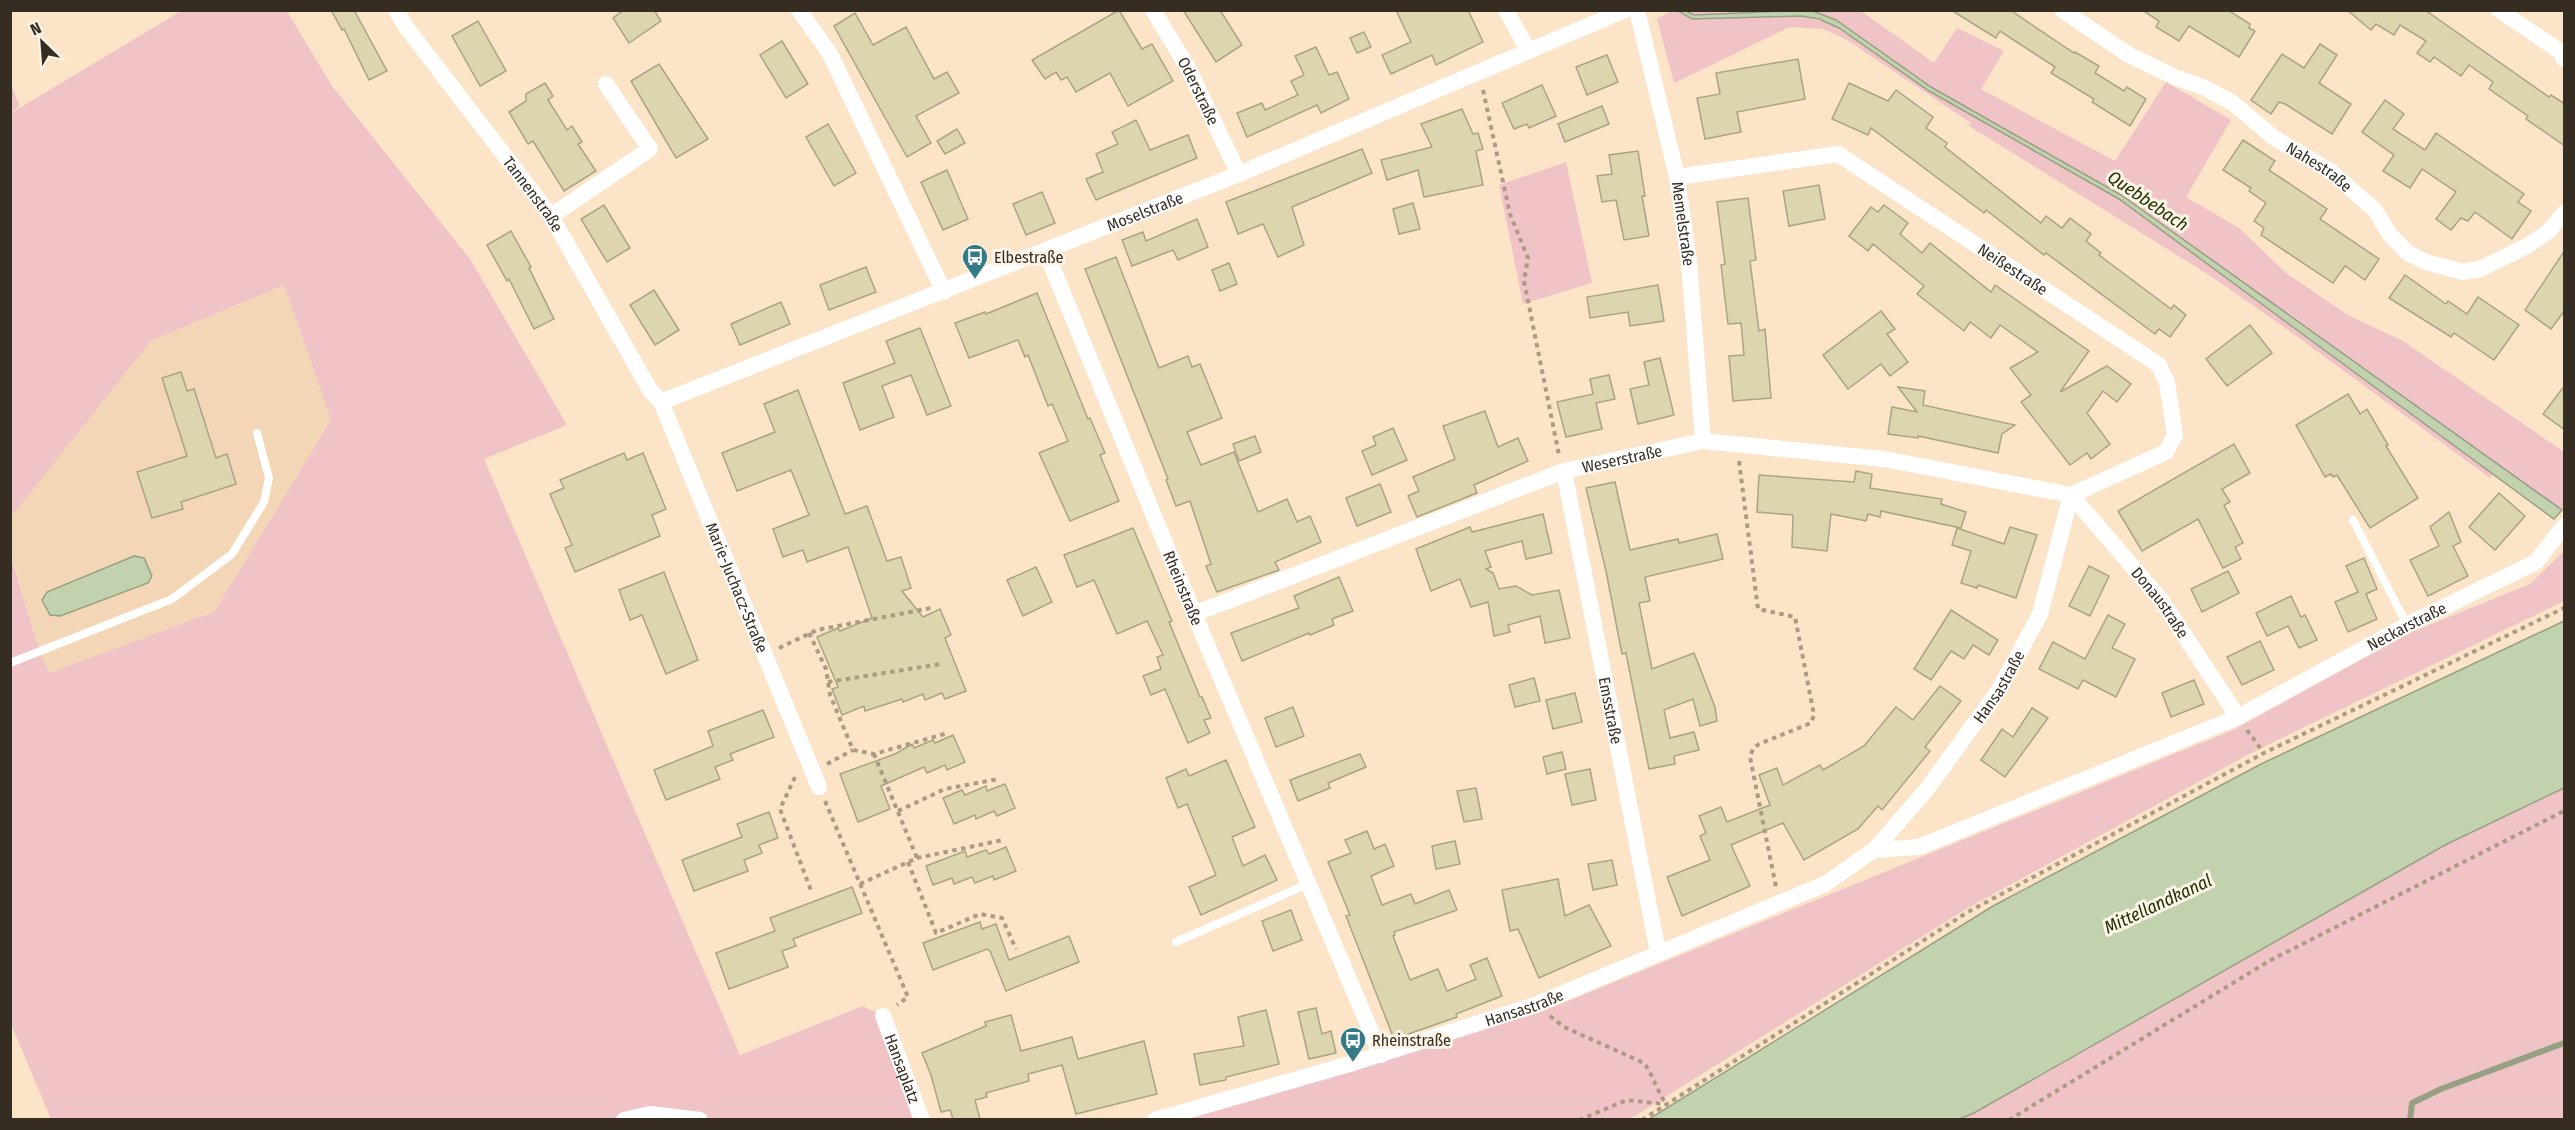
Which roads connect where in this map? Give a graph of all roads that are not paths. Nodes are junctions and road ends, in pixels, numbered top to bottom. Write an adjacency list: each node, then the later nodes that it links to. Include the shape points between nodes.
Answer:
1 (396, 10): 15 (street, Tannenstraße)
2 (798, 10): 17 (street, via 830,54)
3 (1153, 10): 12 (street, Oderstraße, via 1188,68)
4 (1506, 10): 9 (street)
5 (1625, 10): 9 (street, Moselstraße)
6 (1637, 10): 13 (street, Memelstraße)
7 (2062, 10): 14 (street, Nahestraße, via 2129,55 2233,103 2273,137 2330,171 2375,210 2390,235 2408,253 2426,262 2463,272 2480,269 2527,246)
8 (2499, 10): 10 (street, via 2561,52)
9 (1528, 50): 12 (street, Moselstraße)
10 (2565, 59)
11 (606, 84): 15 (street, via 650,149)
12 (1239, 174): 16 (street, Moselstraße)
13 (1677, 177): 20 (street, Memelstraße, via 1689,262); 22 (street, Neißestraße, via 1838,154 2159,365 2167,383 2175,435 2166,452)
14 (2565, 213)
15 (551, 216): 18 (street, Tannenstraße)
16 (1046, 252): 17 (street, Moselstraße); 25 (street, Rheinstraße)
17 (944, 292): 18 (street, Moselstraße)
18 (655, 396): 29 (street, Marie-Juchacz-Straße)
19 (257, 433): 27 (lane, via 269,478 264,502 232,554 172,599)
20 (1703, 441): 21 (street, Weserstraße); 22 (street, Weserstraße, via 1884,459)
21 (1564, 471): 25 (street, Weserstraße); 33 (street, Emsstraße)
22 (2072, 495): 28 (street, Donaustraße, via 2162,601); 30 (street, Hansastraße, via 2040,614 2009,671 1927,789)
23 (2352, 520): 26 (lane)
24 (2565, 526): 26 (street, Neckarstraße, via 2536,562)
25 (1194, 614): 31 (street, Rheinstraße)
26 (2407, 625): 28 (street, Neckarstraße)
27 (10, 663)
28 (2238, 717): 30 (street, via 1919,847)
29 (819, 787)
30 (1874, 850): 33 (street, Hansastraße, via 1825,884)
31 (1308, 884): 32 (lane); 35 (street, Rheinstraße)
32 (1176, 942)
33 (1658, 952): 35 (street, Hansastraße, via 1535,1005)
34 (883, 1016): 38 (street, Hansaplatz)
35 (1381, 1054): 39 (street, Hansastraße)
36 (624, 1119): 37 (street, via 650,1114)
37 (700, 1119)
38 (922, 1119)
39 (1155, 1119)

